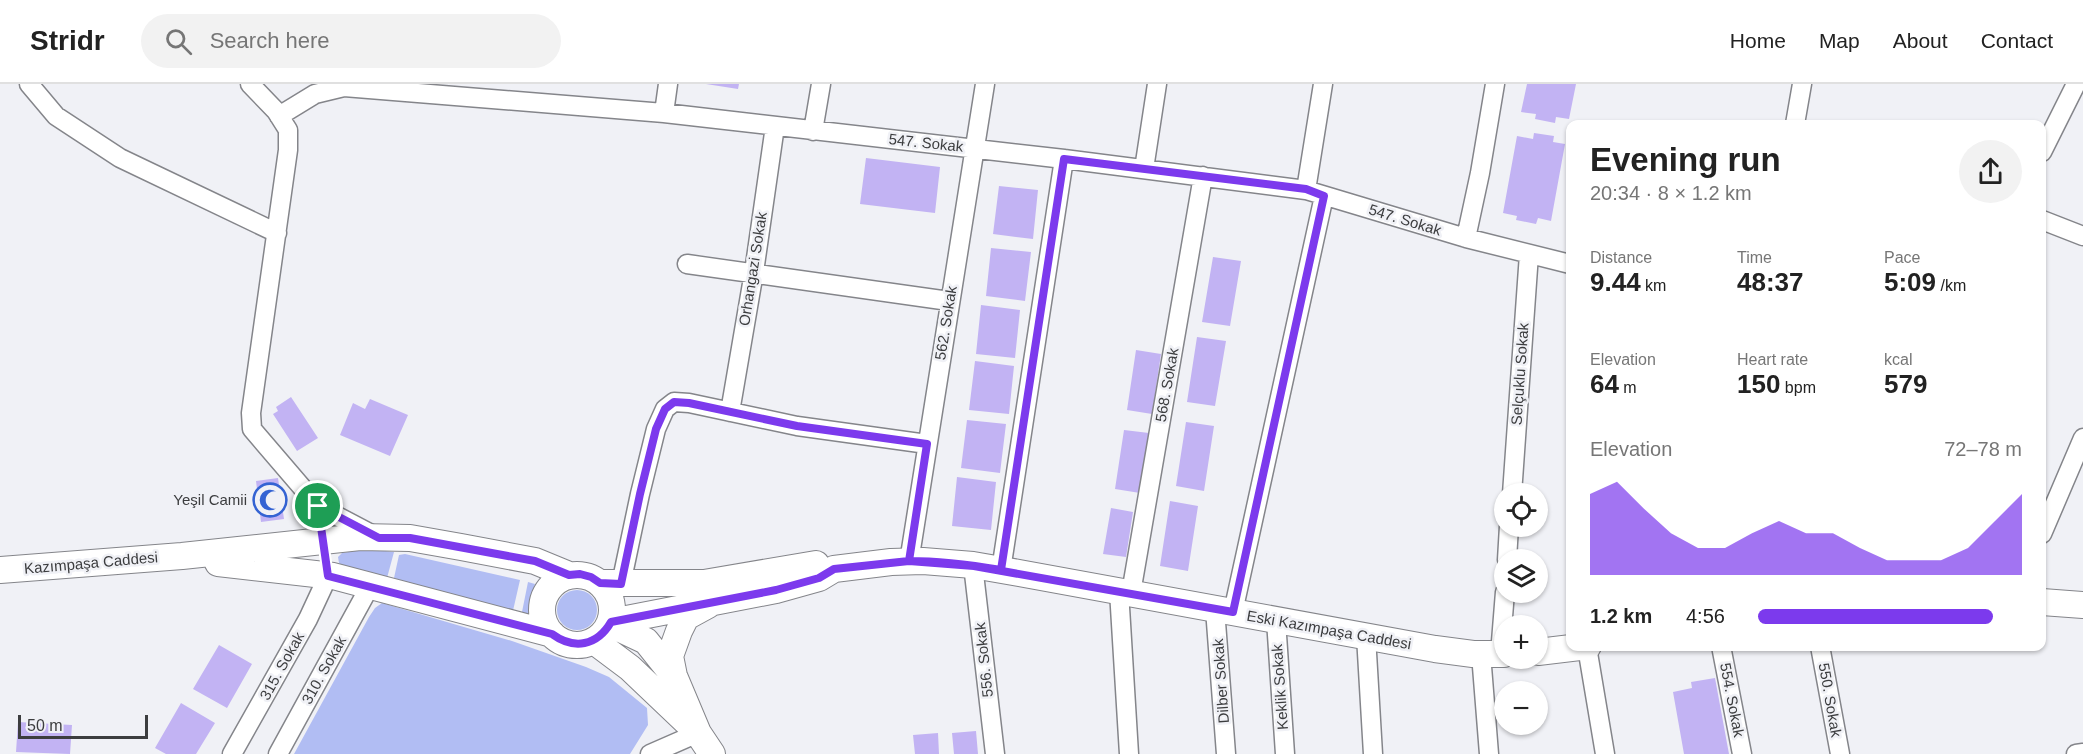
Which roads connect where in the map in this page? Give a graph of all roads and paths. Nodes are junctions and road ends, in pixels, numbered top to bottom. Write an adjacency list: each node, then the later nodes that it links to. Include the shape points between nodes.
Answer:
1 (29, 84): 26 (street, via 56,117 120,158)
2 (250, 84): 14 (street)
3 (668, 84): 13 (street)
4 (821, 84): 17 (street)
5 (985, 84): 19 (street, 562. Sokak)
6 (1157, 84): 21 (street)
7 (1323, 84): 23 (street)
8 (1495, 84): 28 (street)
9 (1802, 84): 15 (street)
10 (2076, 84): 18 (street)
11 (344, 85): 12 (street, 547. Sokak); 14 (street, 547. Sokak, via 315,94)
12 (503, 91): 13 (street, 547. Sokak)
13 (664, 113): 16 (street, 547. Sokak)
14 (279, 116): 26 (street, via 288,130 288,150)
15 (1796, 120)
16 (775, 126): 17 (street, 547. Sokak); 32 (street, Orhangazi Sokak)
17 (813, 131): 19 (street, 547. Sokak)
18 (2046, 144)
19 (973, 148): 20 (street, 547. Sokak); 33 (street, 562. Sokak)
20 (1064, 159): 21 (street, 547. Sokak); 47 (street)
21 (1144, 169): 22 (street, 547. Sokak)
22 (1203, 176): 23 (street, 547. Sokak); 52 (street, 568. Sokak)
23 (1306, 189): 24 (street, 547. Sokak)
24 (1324, 196): 28 (street, 547. Sokak); 56 (street, Dilber Sokak)
25 (2046, 222): 27 (street)
26 (277, 233): 38 (street, via 251,413 252,429)
27 (2083, 236)
28 (1466, 238): 29 (street, 547. Sokak)
29 (1528, 254): 30 (street, 547. Sokak); 37 (street, Selçuklu Sokak)
30 (1566, 263)
31 (687, 264): 32 (street)
32 (754, 272): 33 (street); 34 (street, Orhangazi Sokak)
33 (950, 301): 36 (street, 562. Sokak)
34 (730, 412): 36 (street, via 797,426); 50 (street, via 674,402 665,409 656,429)
35 (2083, 438): 39 (street)
36 (927, 444): 43 (street, 562. Sokak)
37 (1513, 483)
38 (318, 506): 40 (street); 41 (street)
39 (2046, 525)
40 (379, 538): 41 (main road, Kazımpaşa Caddesi); 48 (main road, Eski Kazımpaşa Caddesi, via 410,538 535,561)
41 (324, 541): 42 (main road, Kazımpaşa Caddesi); 49 (main road)
42 (182, 556): 46 (main road, Kazımpaşa Caddesi); 49 (main road, Kazımpaşa Caddesi)
43 (909, 561): 44 (main road, Eski Kazımpaşa Caddesi); 45 (main road, Eski Kazımpaşa Caddesi)
44 (974, 566): 47 (main road, Eski Kazımpaşa Caddesi); 75 (street, 556. Sokak)
45 (834, 569): 50 (main road, Eski Kazımpaşa Caddesi, via 816,564 704,583); 53 (main road, Eski Kazımpaşa Caddesi, via 819,578 776,590)
46 (0, 570)
47 (1001, 570): 52 (main road, Eski Kazımpaşa Caddesi)
48 (569, 575): 50 (main road, Eski Kazımpaşa Caddesi); 59 (main road, via 553,584 543,600 543,618)
49 (328, 576): 51 (main road, Kazımpaşa Caddesi); 71 (street, 315. Sokak)
50 (622, 583): 58 (main road, via 607,591 613,611)
51 (370, 586): 59 (main road, Kazımpaşa Caddesi); 72 (street, 310. Sokak)
52 (1125, 592): 56 (main road, Eski Kazımpaşa Caddesi); 76 (street, 568. Sokak)
53 (713, 602): 58 (main road, Eski Kazımpaşa Caddesi); 68 (main road, via 686,617 670,656)
54 (2046, 602): 55 (main road)
55 (2083, 605)
56 (1224, 610): 57 (main road, Eski Kazımpaşa Caddesi); 77 (street, Dilber Sokak)
57 (1276, 620): 60 (main road, Eski Kazımpaşa Caddesi); 78 (street, Keklik Sokak)
58 (605, 629): 59 (main road, Eski Kazımpaşa Caddesi, via 583,645 572,645); 68 (main road, via 646,641); 69 (main road, via 630,668)
59 (552, 634)
60 (1366, 636): 66 (main road, Eski Kazımpaşa Caddesi, via 1435,649); 79 (street)
61 (1566, 649): 62 (main road)
62 (1548, 651)
63 (1588, 651): 81 (street)
64 (1722, 651): 82 (street, 554. Sokak)
65 (1821, 651): 83 (street, 550. Sokak)
66 (1494, 654)
67 (1494, 669): 80 (street)
68 (674, 676): 69 (main road)
69 (698, 733): 73 (street); 74 (main road)
70 (2083, 753): 84 (street)
71 (232, 754)
72 (278, 754)
73 (650, 754)
74 (712, 754)
75 (995, 754)
76 (1128, 754)
77 (1226, 754)
78 (1285, 754)
79 (1373, 754)
80 (1489, 754)
81 (1605, 754)
82 (1742, 754)
83 (1840, 754)
84 (2076, 754)

